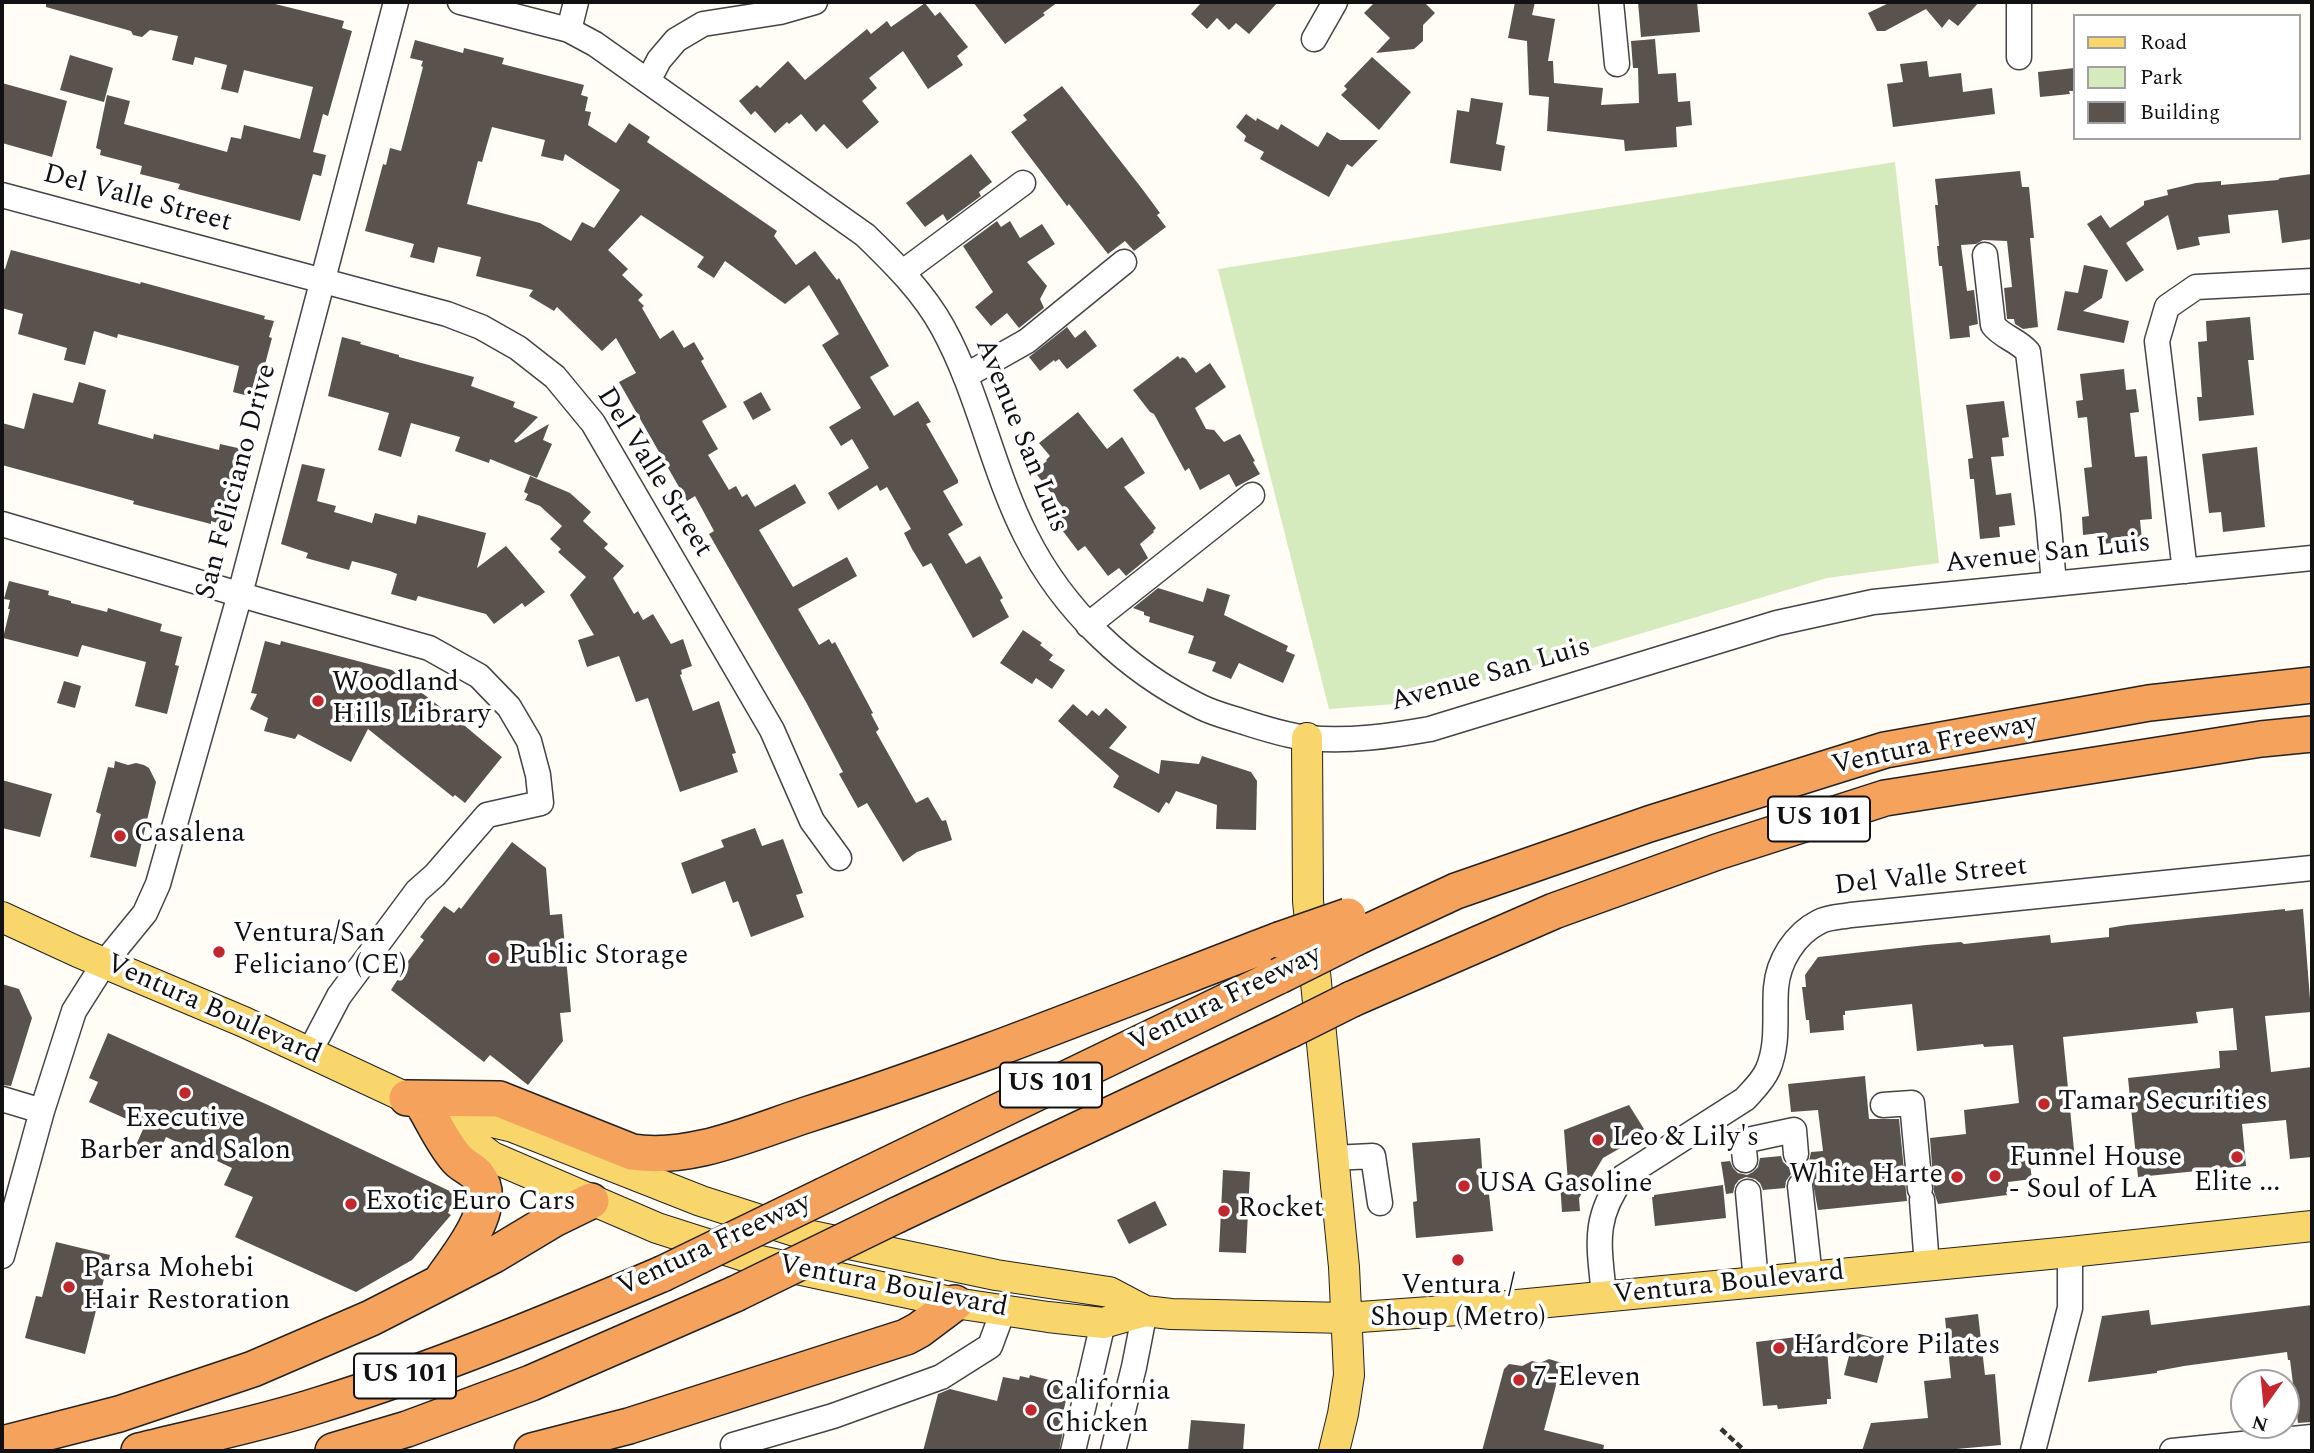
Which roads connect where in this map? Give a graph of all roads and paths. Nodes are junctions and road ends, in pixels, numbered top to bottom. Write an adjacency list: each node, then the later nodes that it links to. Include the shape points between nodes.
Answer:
1 (396, 2): 18 (street, San Feliciano Drive)
2 (460, 2): 8 (street, Avenue San Luis)
3 (576, 2): 8 (street)
4 (815, 2): 12 (street, via 703,24 676,40)
5 (1335, 2): 9 (street)
6 (1612, 2): 11 (street)
7 (2019, 2): 10 (street)
8 (569, 30): 12 (street, Avenue San Luis)
9 (1314, 39)
10 (2019, 57)
11 (1617, 64)
12 (649, 80): 17 (street, Avenue San Luis, via 865,235)
13 (1023, 183): 17 (street)
14 (2, 195): 18 (street, Del Valle Street)
15 (1985, 255): 25 (street, via 1993,325 2028,352)
16 (1124, 262): 20 (street, via 1027,341)
17 (903, 272): 20 (street, Avenue San Luis, via 943,327)
18 (323, 281): 26 (street, San Feliciano Drive); 31 (street, Del Valle Street, via 481,327 555,377 593,423 772,730 812,821)
19 (2312, 281): 24 (street, via 2196,287 2167,307 2157,341)
20 (965, 376): 27 (street, Avenue San Luis, via 1025,534 1048,576)
21 (1252, 495): 27 (street)
22 (2, 524): 26 (street)
23 (2312, 558): 24 (street, Avenue San Luis)
24 (2185, 571): 25 (street, Avenue San Luis)
25 (2054, 584): 30 (street, Avenue San Luis, via 1861,605 1777,623 1430,729 1384,737)
26 (240, 594): 35 (street, San Feliciano Drive, via 158,884 145,913); 36 (street, via 429,648 479,676 509,707 530,741 538,775 541,803 487,815 417,891 339,996)
27 (1088, 625): 30 (street, Avenue San Luis, via 1140,671 1202,708)
28 (2312, 685): 34 (highway, Ventura Freeway / US 101, via 2149,703 1885,750 1649,824)
29 (2312, 734): 67 (highway, Ventura Freeway / US 101, bridge, via 1885,798 1553,911 1352,999 735,1294 531,1383)
30 (1307, 738): 42 (main road, via 1308,901)
31 (839, 858)
32 (2312, 869): 56 (street, Del Valle Street, via 1821,920 1800,935 1784,957 1776,985 1775,1045 1761,1082 1745,1099 1623,1177 1613,1191 1598,1234)
33 (2, 917): 35 (main road, Ventura Boulevard)
34 (1352, 927): 38 (highway, bridge, via 1279,940 866,1096 710,1146 653,1155 632,1152 499,1099); 66 (highway, Ventura Freeway / US 101, bridge, via 1279,976 662,1274 556,1319 318,1406)
35 (105, 962): 36 (main road, Ventura Boulevard); 40 (street, San Feliciano Drive, via 74,1011)
36 (309, 1053): 38 (main road, Ventura Boulevard)
37 (2, 1099): 40 (street)
38 (416, 1102): 46 (main road, Ventura Boulevard, via 492,1157); 47 (main road, Ventura Boulevard, via 513,1127); 55 (highway, via 456,1159 477,1175 484,1191 472,1235)
39 (1883, 1105): 52 (street, via 1912,1103)
40 (42, 1111): 51 (street, San Feliciano Drive)
41 (1796, 1154): 43 (street, via 1794,1130 1743,1141)
42 (1333, 1158): 48 (street, via 1373,1156); 60 (main road)
43 (1745, 1160)
44 (1800, 1186): 53 (street)
45 (1748, 1192): 54 (street)
46 (591, 1201): 47 (main road, via 629,1188); 55 (highway); 57 (main road, Ventura Boulevard, via 760,1261)
47 (701, 1201): 59 (main road, Ventura Boulevard, via 833,1241 996,1275 1109,1292)
48 (1380, 1203)
49 (2312, 1226): 50 (main road, Ventura Boulevard)
50 (2070, 1252): 52 (main road, Ventura Boulevard); 73 (street, via 2070,1308)
51 (2, 1256)
52 (1927, 1266): 53 (main road, Ventura Boulevard)
53 (1810, 1277): 54 (main road, Ventura Boulevard)
54 (1756, 1282): 56 (main road, Ventura Boulevard)
55 (439, 1284): 64 (highway, via 253,1369 119,1415)
56 (1604, 1297): 60 (main road, Ventura Boulevard)
57 (955, 1303): 58 (main road, Ventura Boulevard); 68 (highway, via 906,1337 629,1426)
58 (1003, 1311): 61 (main road, Ventura Boulevard); 65 (street, via 990,1346 941,1377 833,1416)
59 (1145, 1311): 60 (main road, Ventura Boulevard); 61 (main road, Ventura Boulevard); 70 (street)
60 (1346, 1318): 71 (main road, via 1349,1375)
61 (1103, 1323): 69 (street)
62 (1721, 1429): 72 (path)
63 (2312, 1437): 74 (street)
64 (2, 1444)
65 (733, 1445)
66 (139, 1451)
67 (333, 1451)
68 (531, 1451)
69 (1073, 1451)
70 (1113, 1451)
71 (1334, 1451)
72 (1745, 1451)
73 (2033, 1451)
74 (2172, 1451)

